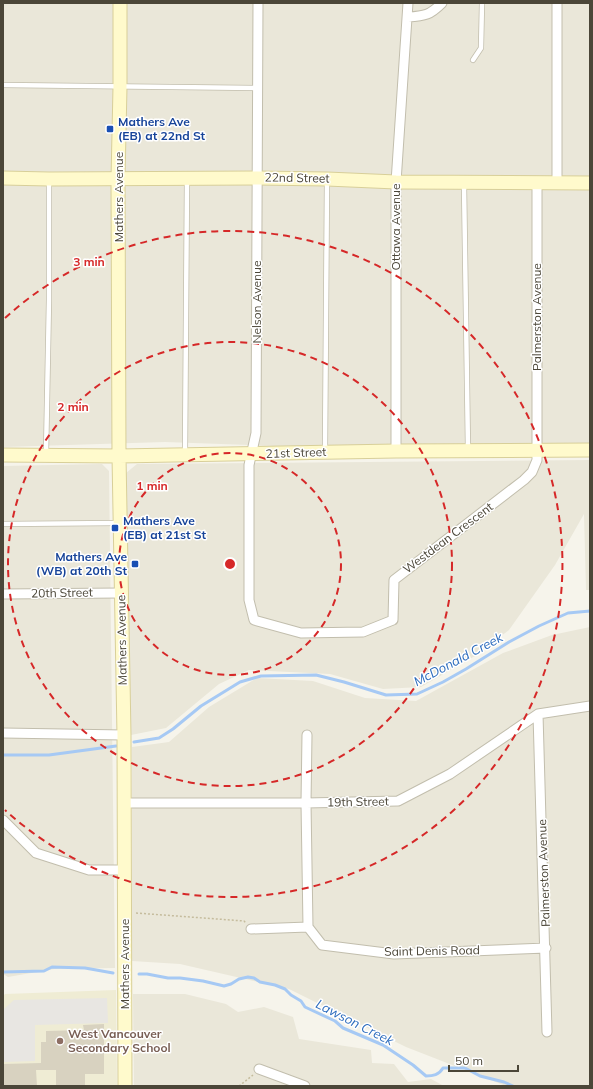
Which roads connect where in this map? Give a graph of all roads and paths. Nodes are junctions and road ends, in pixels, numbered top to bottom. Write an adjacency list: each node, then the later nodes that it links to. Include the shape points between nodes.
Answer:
1 (120, 3): 10 (street, Mathers Avenue)
2 (258, 3): 11 (street, Nelson Avenue)
3 (408, 3): 7 (street, Ottawa Avenue)
4 (442, 3): 7 (street, via 433,12)
5 (482, 3): 8 (lane, via 481,48)
6 (557, 3): 21 (street)
7 (408, 16): 18 (street, Ottawa Avenue)
8 (473, 60)
9 (3, 85): 10 (lane)
10 (120, 87): 11 (lane); 16 (street, Mathers Avenue)
11 (258, 88): 14 (street, Nelson Avenue)
12 (3, 178): 15 (street, 22nd Street)
13 (186, 178): 14 (street, 22nd Street); 16 (street, 22nd Street); 30 (lane)
14 (258, 178): 17 (street, 22nd Street); 31 (street, Nelson Avenue, via 256,434)
15 (48, 179): 16 (street, 22nd Street); 28 (lane)
16 (118, 179): 32 (street, Mathers Avenue)
17 (327, 179): 18 (street, 22nd Street); 27 (lane)
18 (396, 182): 19 (street, 22nd Street); 24 (street, Ottawa Avenue)
19 (464, 182): 20 (street, 22nd Street); 25 (lane)
20 (537, 182): 21 (street, 22nd Street); 26 (street, Palmerston Avenue)
21 (557, 182): 22 (street, 22nd Street)
22 (590, 183)
23 (590, 450): 26 (street, 21st Street)
24 (396, 451): 25 (street, 21st Street); 27 (street, 21st Street)
25 (468, 451): 26 (street, 21st Street)
26 (537, 451): 37 (street, Westdean Crescent, via 537,460 532,472 524,480 394,580 394,620 363,632 301,633 254,620)
27 (325, 452): 31 (street, 21st Street)
28 (46, 454): 29 (street, 21st Street); 32 (street, 21st Street)
29 (3, 455)
30 (185, 455): 31 (street, 21st Street); 32 (street, 21st Street)
31 (252, 455): 37 (street, Nelson Avenue, via 248,465)
32 (119, 456): 33 (street, Mathers Avenue)
33 (120, 523): 34 (lane); 35 (street, Mathers Avenue)
34 (3, 524)
35 (121, 593): 36 (street, 20th Street); 41 (street, Mathers Avenue)
36 (3, 594)
37 (249, 600)
38 (590, 706): 39 (street, 19th Street)
39 (538, 714): 44 (street, 19th Street, via 450,774 398,801); 50 (street, Palmerston Avenue)
40 (3, 733): 41 (street)
41 (124, 735): 43 (street, Mathers Avenue)
42 (307, 735): 44 (street)
43 (124, 802): 44 (street, 19th Street); 46 (street, Mathers Avenue)
44 (306, 803): 48 (street)
45 (3, 820): 46 (street, via 36,853 88,870)
46 (124, 870): 47 (street, Mathers Avenue)
47 (125, 912): 49 (path, via 244,921); 53 (street, Mathers Avenue)
48 (308, 927): 49 (street); 50 (street, Saint Denis Road, via 322,945 394,954)
49 (251, 929)
50 (546, 948): 51 (street, Palmerston Avenue)
51 (547, 1032)
52 (259, 1069): 54 (path); 55 (street)
53 (125, 1086)
54 (239, 1086)
55 (306, 1086)

